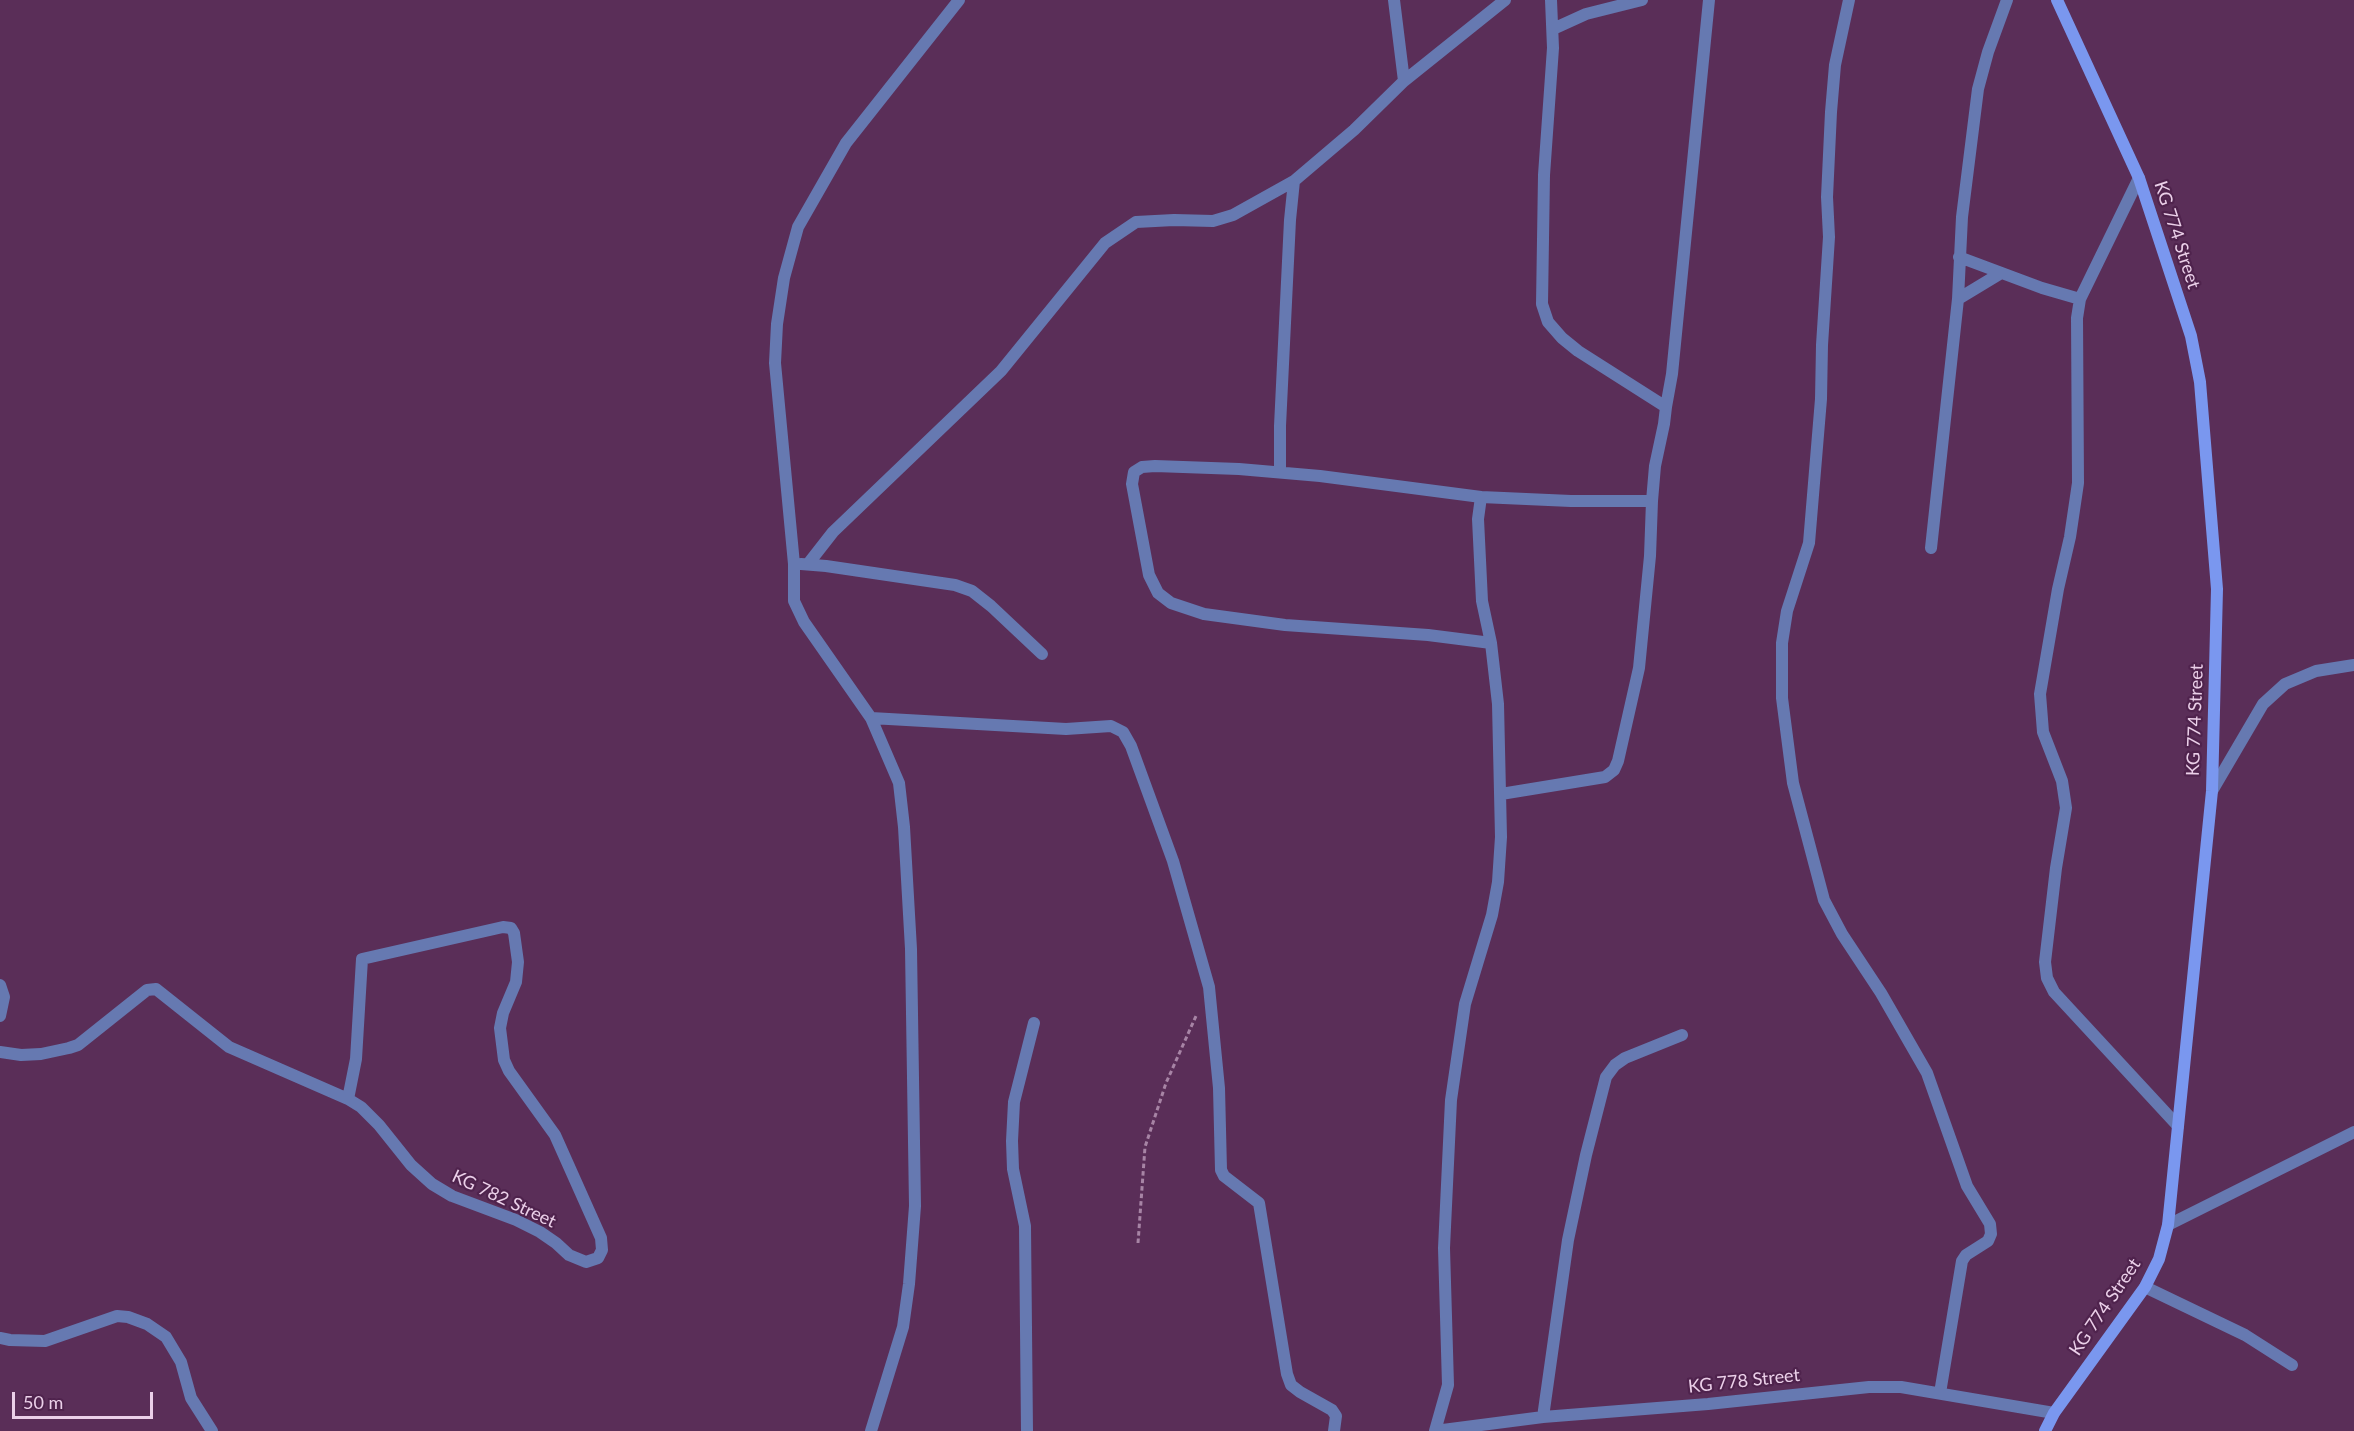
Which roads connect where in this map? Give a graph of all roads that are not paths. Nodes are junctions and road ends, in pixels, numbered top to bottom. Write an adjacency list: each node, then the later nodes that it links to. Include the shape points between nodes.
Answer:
1 (959, 0): 23 (street, via 846,143 798,227 784,278 776,363)
2 (1394, 0): 11 (street)
3 (1506, 0): 11 (street)
4 (1551, 0): 10 (street)
5 (1642, 0): 10 (street, via 1586,14)
6 (1709, 0): 18 (street)
7 (1849, 0): 43 (street, via 1835,65 1831,112 1821,399 1809,543 1786,611 1782,698 1793,783 1824,900 1927,1073 1967,1186 1990,1224 1988,1241 1962,1262)
8 (2007, 0): 14 (street, via 1978,89)
9 (2057, 0): 12 (street, KG 774 Street)
10 (1553, 29): 18 (street, via 1544,175 1542,304 1548,322 1562,338)
11 (1404, 81): 13 (street)
12 (2139, 178): 17 (street); 29 (street, KG 774 Street, via 2191,336 2200,382 2217,589)
13 (1294, 181): 19 (street); 24 (street, via 1233,215 1213,221 1136,222 1105,243 1001,371 833,532)
14 (1959, 257): 15 (street); 16 (street)
15 (2001, 273): 16 (street); 17 (street)
16 (1958, 299): 22 (street)
17 (2080, 299): 37 (street, via 2078,483 2040,694 2043,732 2062,781 2066,808 2045,962 2054,992)
18 (1666, 407): 21 (street)
19 (1280, 472): 20 (street); 25 (street, via 1142,466 1134,472 1132,484 1146,563 1158,593 1171,603 1204,614)
20 (1481, 497): 21 (street); 25 (street, via 1478,519 1482,601)
21 (1652, 501): 30 (street, via 1639,668 1614,770 1605,777)
22 (1931, 548)
23 (794, 564): 24 (street); 28 (street, via 794,601 804,622)
24 (808, 564): 26 (street, via 955,585 972,591)
25 (1491, 643): 30 (street)
26 (1042, 654)
27 (2354, 665): 29 (street, via 2316,671 2285,684 2263,704)
28 (872, 718): 47 (street, via 899,783 904,827 911,949 915,1206 903,1327); 49 (street, via 1077,730 1111,726 1123,732 1173,861 1209,987 1219,1088 1221,1170 1259,1203 1287,1374 1300,1392 1332,1410 1336,1416)
29 (2211, 791): 37 (street, KG 774 Street)
30 (1501, 794): 50 (street, via 1498,882 1465,1004 1451,1100 1444,1248 1448,1385)
31 (0, 985): 32 (street, via 4,997)
32 (0, 1016)
33 (1034, 1023): 48 (street, via 1014,1102 1012,1141 1013,1169 1026,1234)
34 (1682, 1035): 45 (street, via 1625,1058 1606,1077 1568,1240)
35 (0, 1052): 36 (street, KG 782 Street, via 41,1054 69,1048 147,990 156,989 229,1047)
36 (348, 1099): 36 (street, KG 782 Street, via 379,1125 432,1184 532,1228 586,1263 598,1258 601,1238 555,1135 504,1060 500,1028 516,982 518,962 511,928 362,959 356,1059)
37 (2178, 1126): 39 (street, KG 774 Street)
38 (2354, 1132): 39 (street)
39 (2168, 1225): 40 (street, KG 774 Street)
40 (2145, 1287): 42 (street, via 2238,1331); 44 (street, KG 774 Street)
41 (0, 1338): 46 (street, via 45,1341 117,1317 147,1324 166,1337 181,1362 191,1398)
42 (2292, 1365)
43 (1940, 1393): 44 (street, KG 778 Street); 45 (street, KG 778 Street, via 1869,1387)
44 (2054, 1413): 51 (street, KG 774 Street)
45 (1543, 1417): 50 (street, KG 778 Street)
46 (212, 1431)
47 (872, 1431)
48 (1027, 1431)
49 (1334, 1431)
50 (1435, 1431)
51 (2045, 1431)

